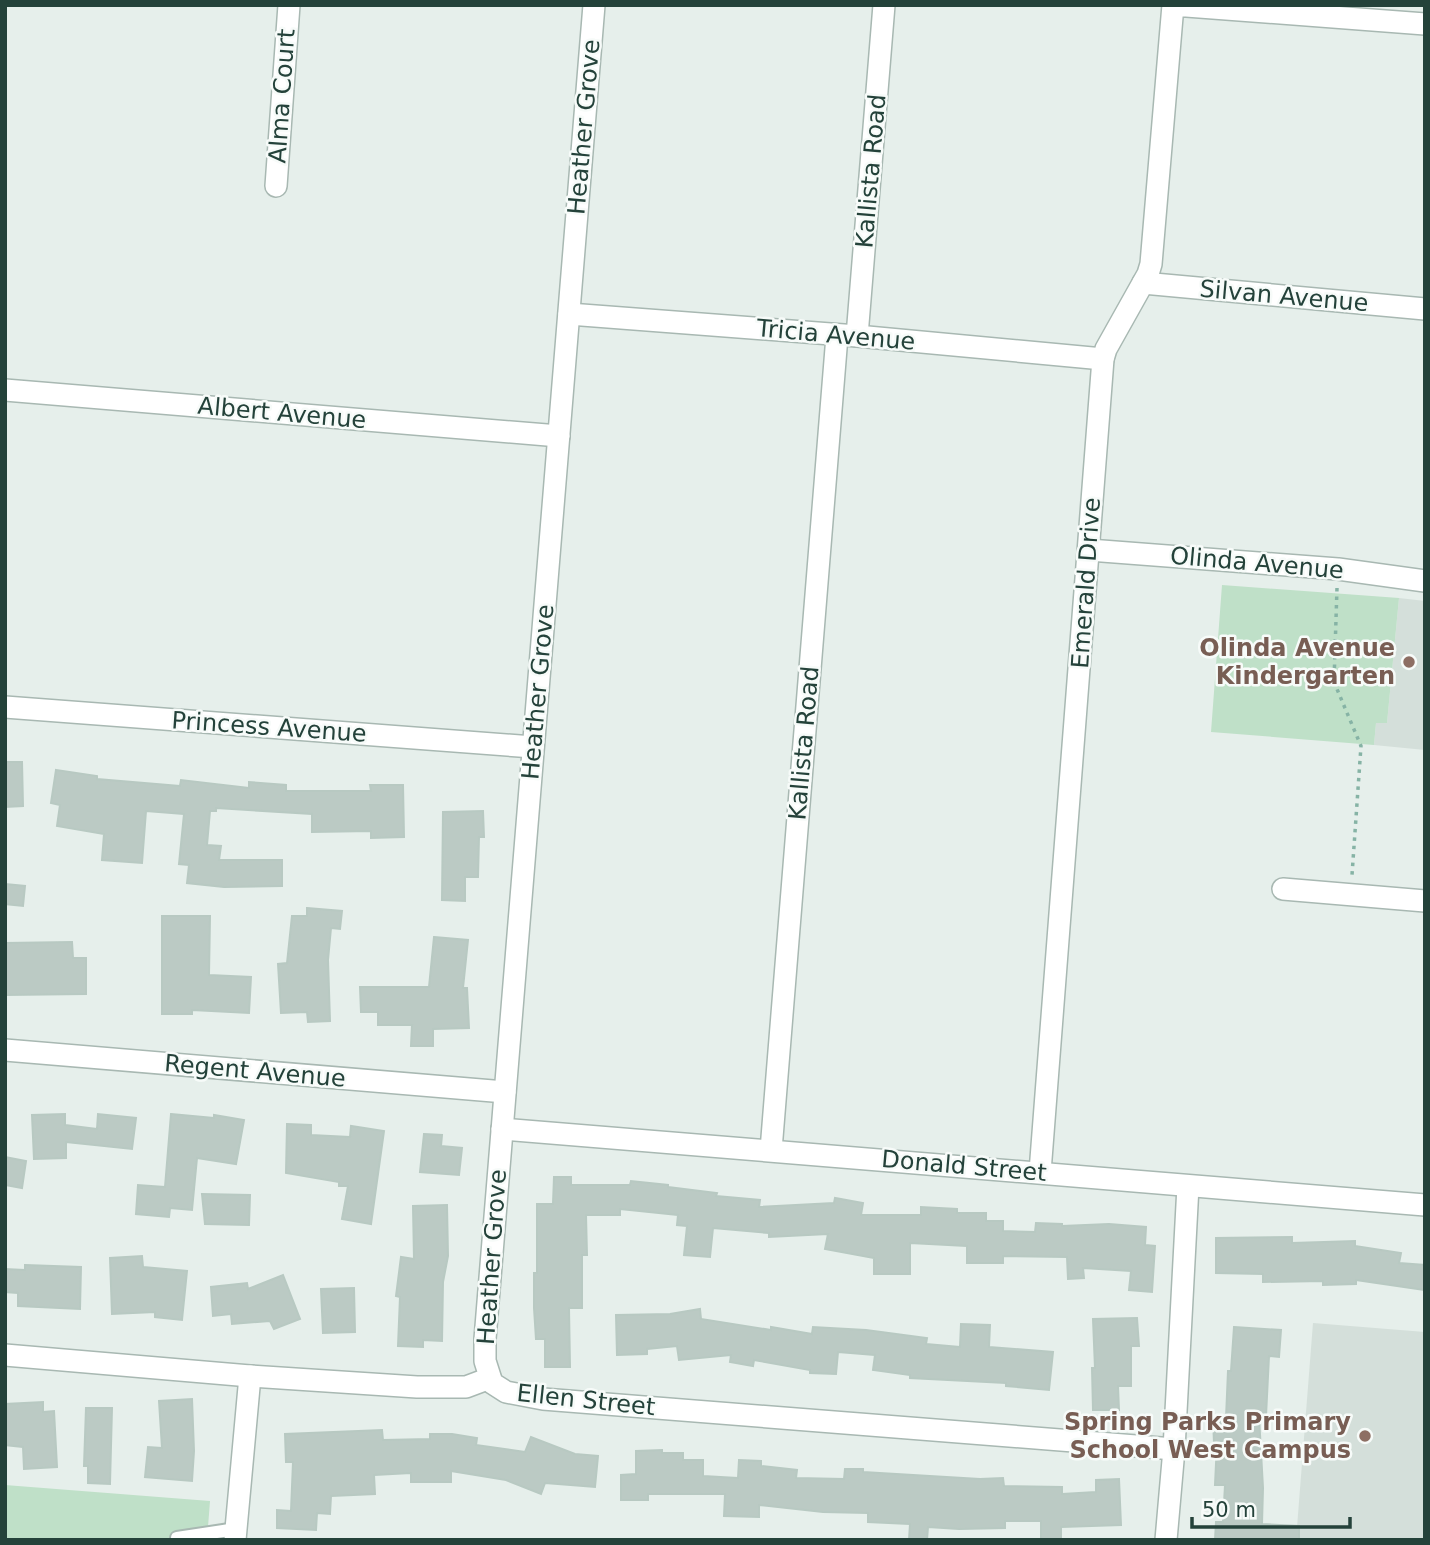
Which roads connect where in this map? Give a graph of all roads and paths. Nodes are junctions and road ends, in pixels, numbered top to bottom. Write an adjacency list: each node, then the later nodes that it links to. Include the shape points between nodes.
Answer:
1 (289, 5): 6 (street, Alma Court)
2 (594, 5): 9 (street, Heather Grove)
3 (884, 5): 10 (street, Kallista Road)
4 (1173, 5): 5 (street); 7 (street, Emerald Drive, via 1151,264)
5 (1425, 24)
6 (275, 186)
7 (1143, 283): 8 (street, Silvan Avenue); 11 (street, Emerald Drive)
8 (1425, 309)
9 (569, 314): 10 (street, Tricia Avenue); 13 (street, Heather Grove)
10 (847, 336): 11 (street, Tricia Avenue); 25 (street, Kallista Road)
11 (1103, 359): 14 (street, Emerald Drive)
12 (5, 390): 13 (street, Albert Avenue)
13 (559, 436): 18 (street, Heather Grove)
14 (1089, 550): 15 (street, Olinda Avenue); 26 (street, Emerald Drive)
15 (1338, 569): 16 (street, Olinda Avenue); 20 (path, via 1334,682 1361,746)
16 (1425, 580)
17 (5, 707): 18 (street, Princess Avenue)
18 (533, 747): 23 (street, Heather Grove)
19 (1283, 889): 20 (street)
20 (1351, 895): 21 (street)
21 (1425, 901)
22 (5, 1050): 23 (street, Regent Avenue)
23 (505, 1092): 24 (street, Heather Grove)
24 (502, 1129): 25 (street, Donald Street); 31 (street, Heather Grove, via 485,1339)
25 (771, 1150): 26 (street, Donald Street)
26 (1040, 1172): 27 (street, Donald Street)
27 (1188, 1186): 28 (street, Donald Street); 32 (street)
28 (1425, 1205)
29 (5, 1355): 30 (street, Ellen Street)
30 (250, 1376): 31 (street, Ellen Street, via 417,1387 466,1387); 33 (street)
31 (489, 1378): 32 (street, Ellen Street, via 506,1392 543,1399)
32 (1174, 1448): 35 (street)
33 (235, 1534): 34 (lane)
34 (177, 1540)
35 (1166, 1540)

